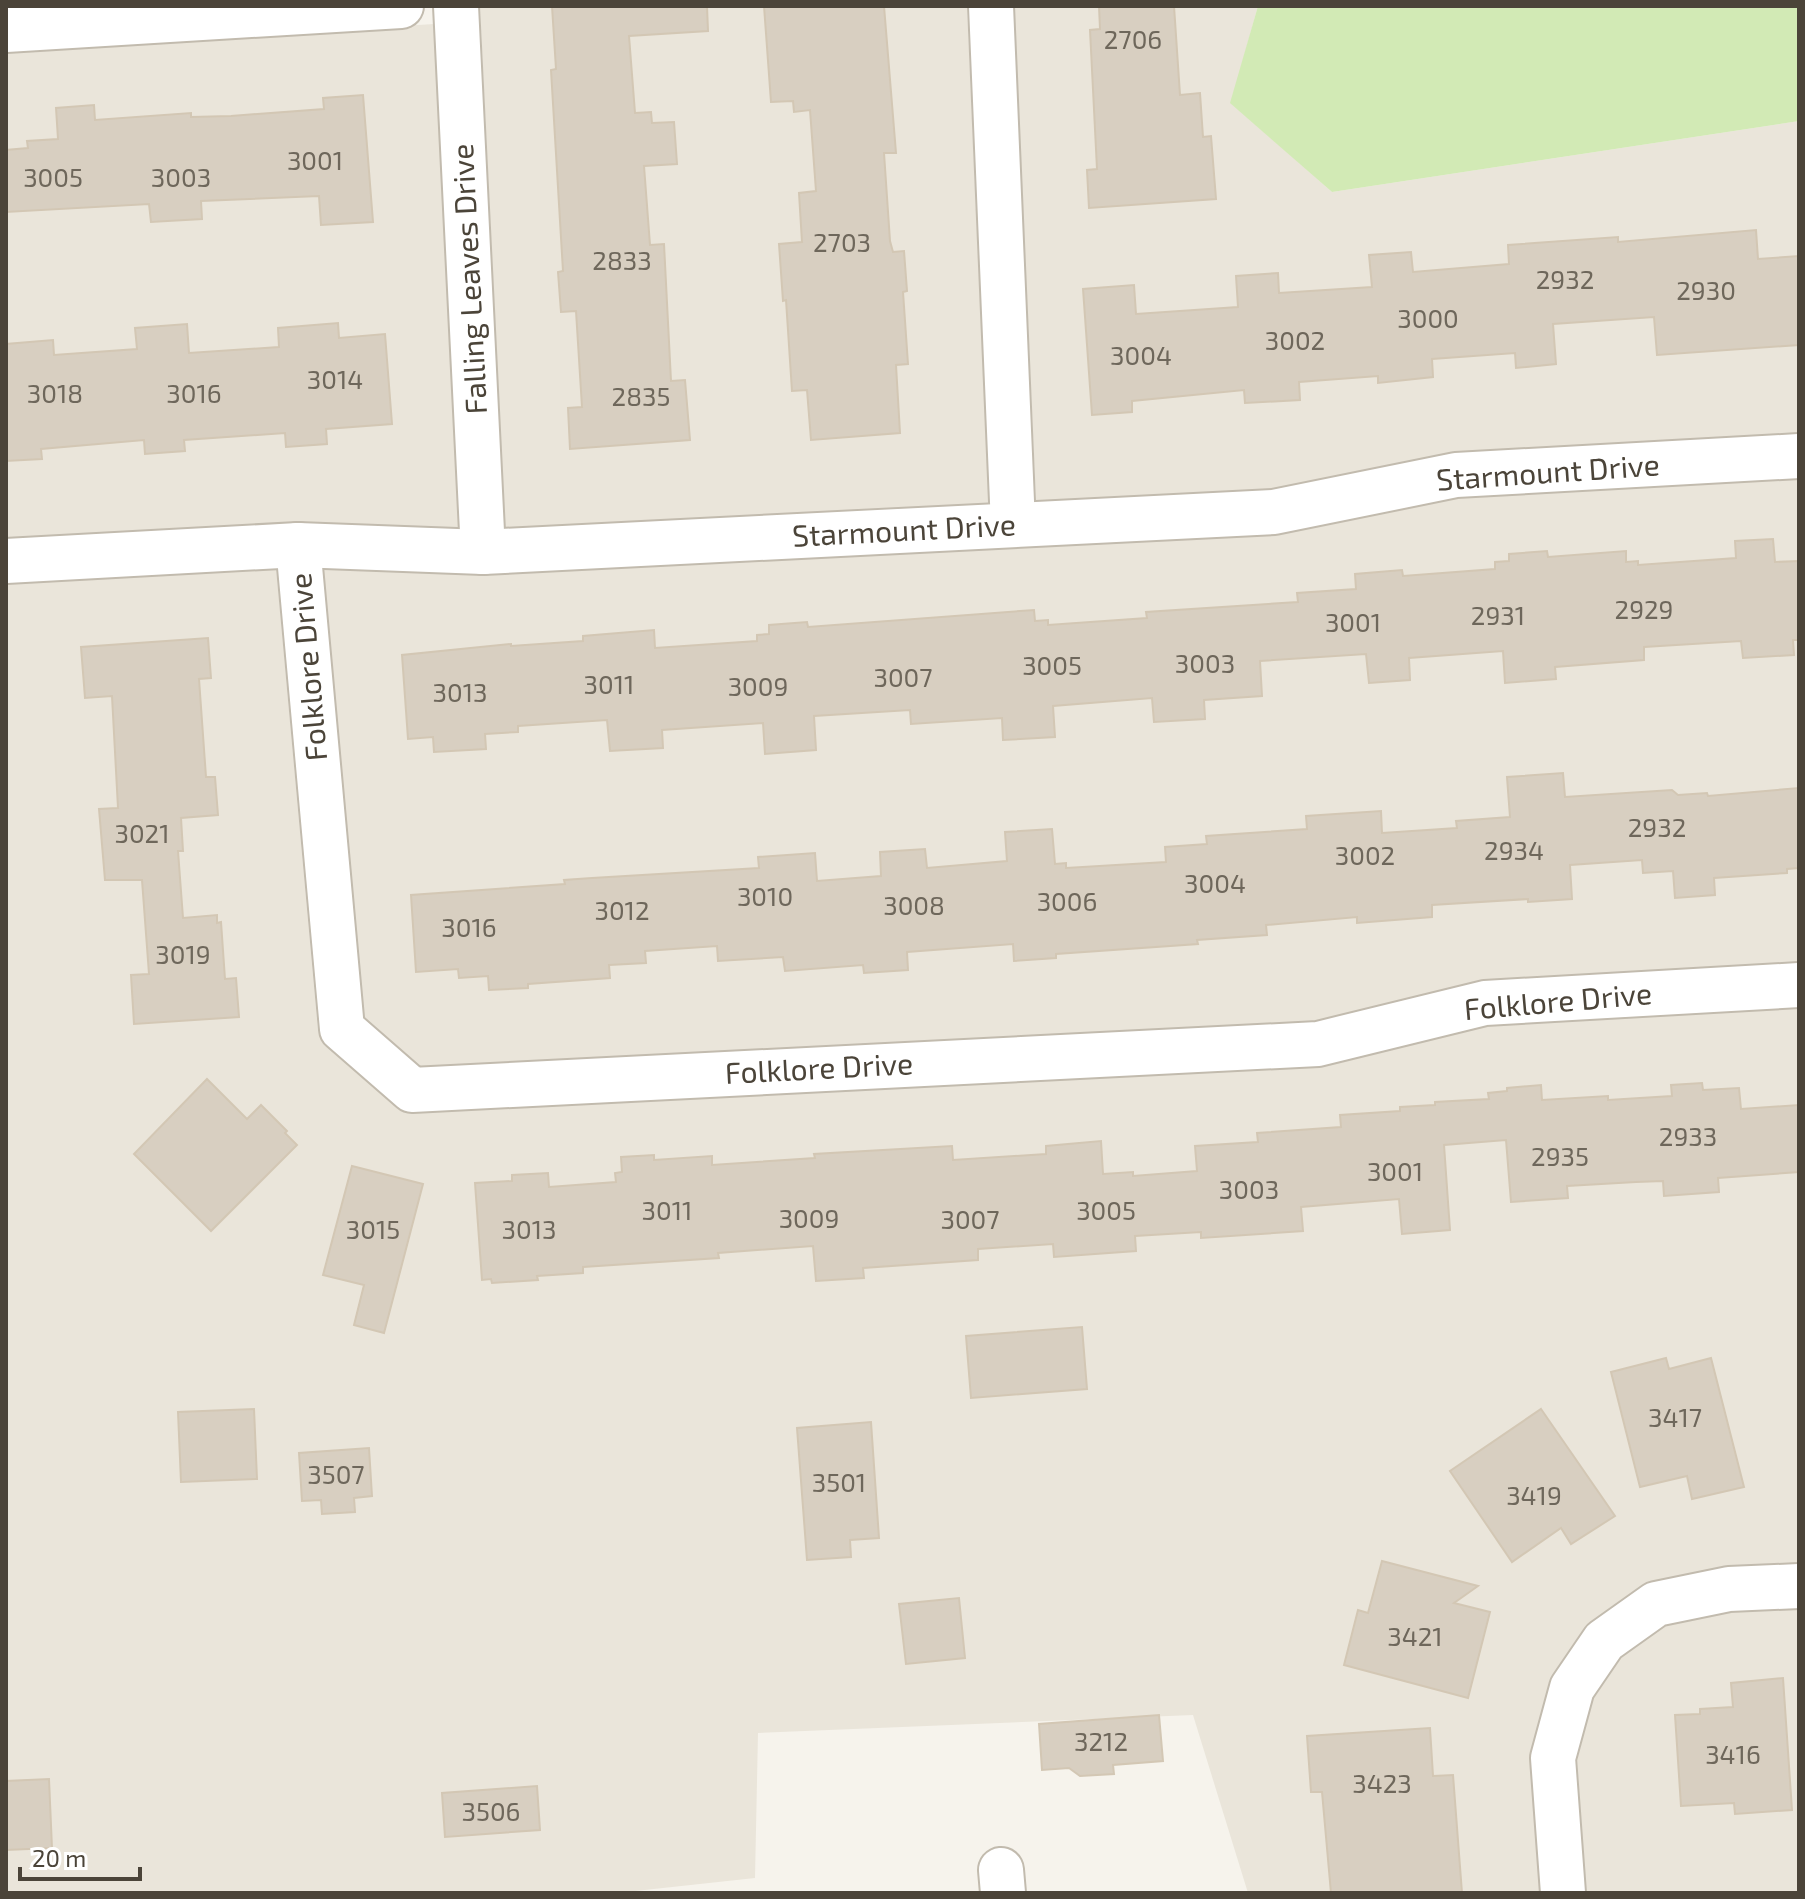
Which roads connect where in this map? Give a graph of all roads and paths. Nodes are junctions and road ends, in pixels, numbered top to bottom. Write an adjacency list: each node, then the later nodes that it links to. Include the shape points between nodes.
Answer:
1 (401, 6): 4 (street)
2 (456, 6): 8 (street, Falling Leaves Drive)
3 (991, 6): 6 (street)
4 (6, 30)
5 (1799, 456): 6 (street, Starmount Drive, via 1456,475 1274,512)
6 (1013, 525): 8 (street, Starmount Drive)
7 (298, 545): 8 (street, Starmount Drive); 9 (street, Starmount Drive); 10 (street, Folklore Drive, via 342,1029 412,1090 1318,1044 1485,1003)
8 (483, 552)
9 (6, 561)
10 (1799, 985)
11 (1799, 1586): 12 (street, via 1729,1589 1656,1604 1604,1641 1572,1688 1553,1758)
12 (1563, 1893)

